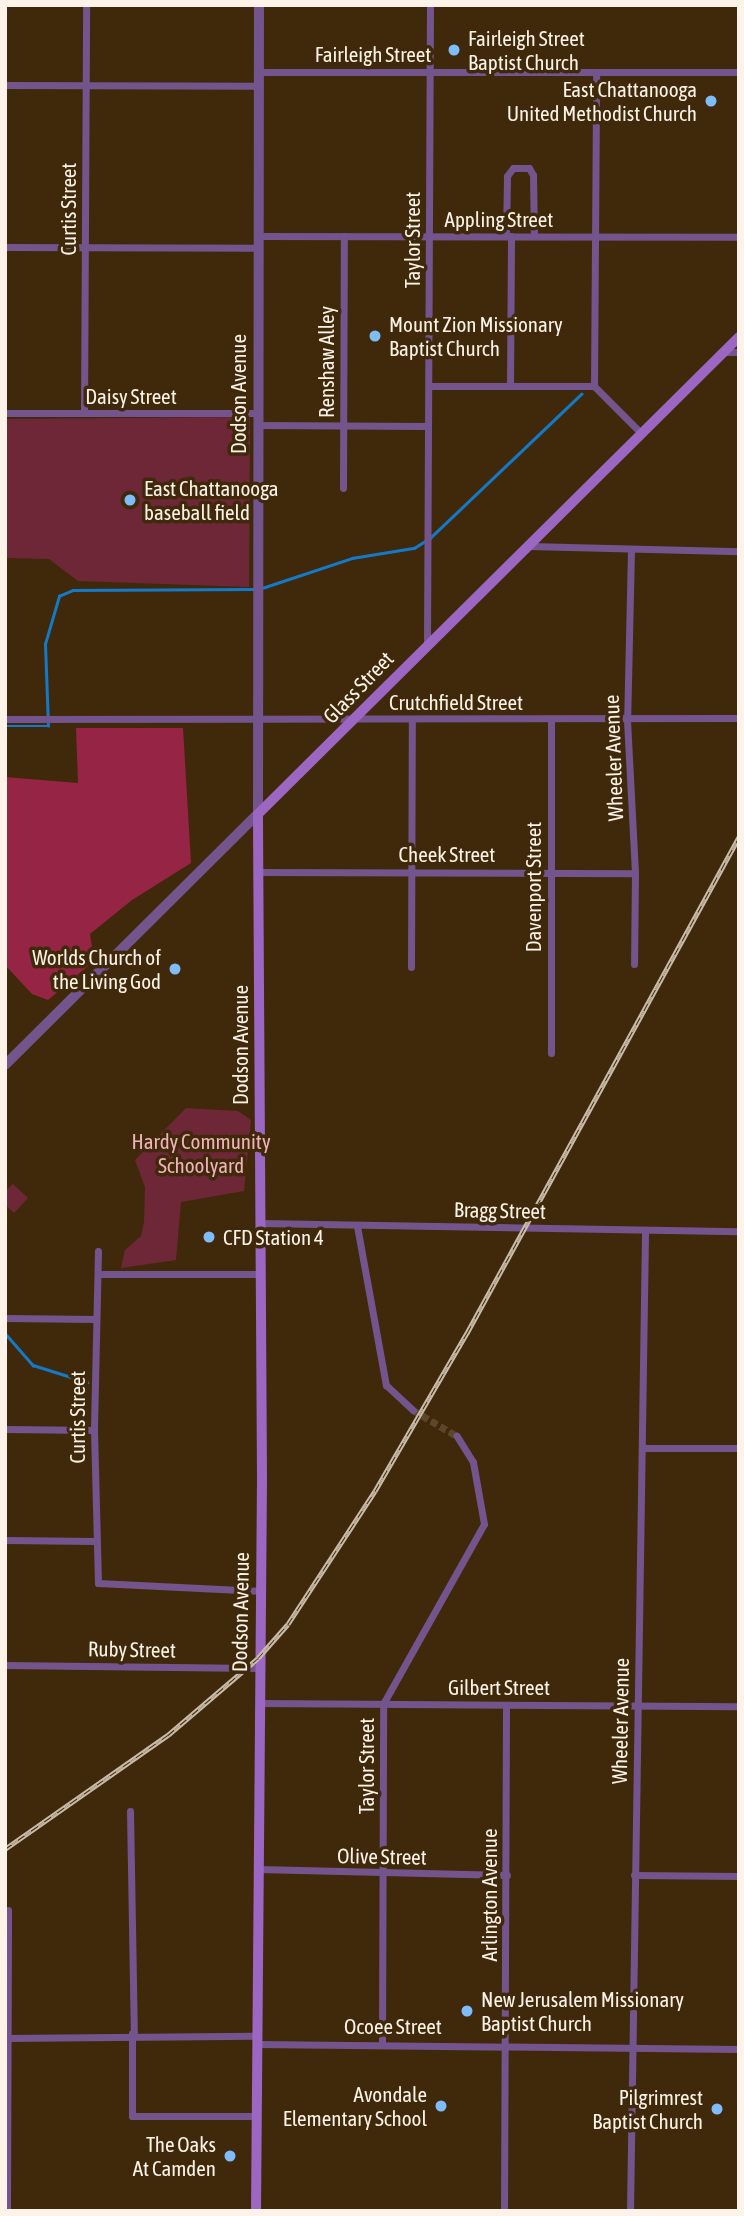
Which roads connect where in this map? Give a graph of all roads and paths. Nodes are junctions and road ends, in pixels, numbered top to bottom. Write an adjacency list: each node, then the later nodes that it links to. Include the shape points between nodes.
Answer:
1 (86, 5): 9 (street, Curtis Street)
2 (260, 5): 4 (street, Dodson Avenue)
3 (430, 5): 5 (street, Taylor Street)
4 (259, 72): 5 (street, Fairleigh Street); 10 (street, Dodson Avenue)
5 (430, 72): 6 (street, Fairleigh Street); 13 (street, Taylor Street)
6 (596, 72): 7 (street, Fairleigh Street); 16 (street)
7 (739, 72)
8 (5, 85): 9 (street)
9 (86, 85): 10 (street); 19 (street, Curtis Street)
10 (259, 86): 11 (street, Dodson Avenue)
11 (258, 236): 12 (street, Appling Street); 20 (street, Dodson Avenue)
12 (344, 236): 13 (street, Appling Street); 31 (street, Renshaw Alley)
13 (429, 236): 14 (street, Appling Street); 25 (street, Taylor Street)
14 (508, 236): 15 (street, Appling Street); 15 (street, via 507,176 513,168 528,168 533,175); 24 (street)
15 (534, 236): 16 (street, Appling Street)
16 (595, 236): 17 (street, Appling Street); 26 (street)
17 (739, 237)
18 (5, 247): 19 (street)
19 (85, 247): 20 (street); 28 (street, Curtis Street)
20 (258, 248): 29 (street, Dodson Avenue)
21 (739, 337): 22 (main road, Glass Street)
22 (723, 352): 23 (street); 33 (main road, Glass Street)
23 (739, 352)
24 (510, 385): 25 (street); 26 (street)
25 (429, 386): 32 (street, Taylor Street)
26 (594, 386): 33 (street)
27 (5, 413): 28 (street, Daisy Street)
28 (84, 413): 29 (street, Daisy Street)
29 (257, 413): 30 (street, Dodson Avenue)
30 (257, 425): 31 (street); 41 (street, Dodson Avenue)
31 (343, 426): 32 (street); 34 (street, Renshaw Alley)
32 (428, 426): 38 (street, Taylor Street)
33 (641, 433): 35 (main road, Glass Street)
34 (343, 488)
35 (528, 545): 36 (street); 38 (main road, Glass Street)
36 (631, 550): 37 (street); 45 (street, Wheeler Avenue)
37 (739, 551)
38 (427, 643): 42 (main road, Glass Street)
39 (739, 718): 45 (street, Crutchfield Street)
40 (5, 719): 41 (street, Crutchfield Street)
41 (256, 720): 42 (street, Crutchfield Street); 46 (street, Dodson Avenue)
42 (354, 720): 43 (street, Crutchfield Street); 46 (main road, Glass Street)
43 (412, 720): 44 (street, Crutchfield Street); 48 (street)
44 (551, 720): 45 (street, Crutchfield Street); 49 (street, Davenport Street)
45 (627, 720): 50 (street, Wheeler Avenue)
46 (258, 814): 47 (main road, Dodson Avenue); 54 (street, Glass Street)
47 (259, 872): 48 (street, Cheek Street); 55 (main road, Dodson Avenue)
48 (411, 872): 49 (street, Cheek Street); 52 (street)
49 (551, 872): 50 (street, Cheek Street); 53 (street, Davenport Street)
50 (635, 873): 51 (street, Wheeler Avenue)
51 (634, 964)
52 (411, 967)
53 (551, 1053)
54 (5, 1065)
55 (260, 1223): 56 (street, Bragg Street); 61 (main road, Dodson Avenue)
56 (357, 1226): 58 (street, Bragg Street); 64 (street, via 386,1385)
57 (739, 1231): 58 (street, Bragg Street)
58 (645, 1232): 68 (street, Wheeler Avenue)
59 (98, 1251): 60 (street, Curtis Street)
60 (99, 1274): 61 (street); 63 (street, Curtis Street)
61 (258, 1275): 72 (main road, Dodson Avenue, via 262,1478)
62 (5, 1318): 63 (street)
63 (96, 1319): 66 (street, Curtis Street)
64 (412, 1410)
65 (5, 1429): 66 (street)
66 (94, 1430): 71 (street, Curtis Street)
67 (457, 1436): 76 (street, Taylor Street, via 473,1462 484,1524)
68 (645, 1448): 69 (street); 78 (street, Wheeler Avenue)
69 (739, 1448)
70 (5, 1540): 71 (street)
71 (95, 1541): 72 (street, Curtis Street, via 98,1583)
72 (258, 1591): 74 (main road, Dodson Avenue)
73 (5, 1665): 74 (street, Ruby Street)
74 (258, 1668): 75 (main road, Dodson Avenue)
75 (258, 1703): 76 (street, Gilbert Street); 81 (main road, Dodson Avenue)
76 (383, 1704): 77 (street, Gilbert Street); 84 (street, Taylor Street)
77 (506, 1705): 78 (street, Gilbert Street); 82 (street, Arlington Avenue)
78 (638, 1706): 79 (street, Gilbert Street); 83 (street, Wheeler Avenue)
79 (739, 1706)
80 (130, 1811): 87 (street)
81 (258, 1869): 84 (street, Olive Street); 89 (main road, Dodson Avenue)
82 (507, 1875): 84 (street, Olive Street); 90 (street, Arlington Avenue)
83 (634, 1875): 85 (street); 92 (street, Wheeler Avenue)
84 (383, 1876): 91 (street, Taylor Street)
85 (739, 1877)
86 (8, 1910): 88 (street)
87 (133, 2034): 88 (street, Ocoee Street); 89 (street, Ocoee Street); 94 (street, via 132,2116)
88 (6, 2038): 95 (street)
89 (257, 2040): 91 (street, Ocoee Street); 94 (main road, Dodson Avenue)
90 (505, 2043): 91 (street, Ocoee Street); 92 (street, Ocoee Street); 97 (street, Arlington Avenue)
91 (382, 2044)
92 (631, 2047): 93 (street, Ocoee Street); 98 (street, Wheeler Avenue)
93 (739, 2049)
94 (257, 2116): 96 (main road, Dodson Avenue)
95 (7, 2211)
96 (256, 2211)
97 (504, 2211)
98 (629, 2211)

